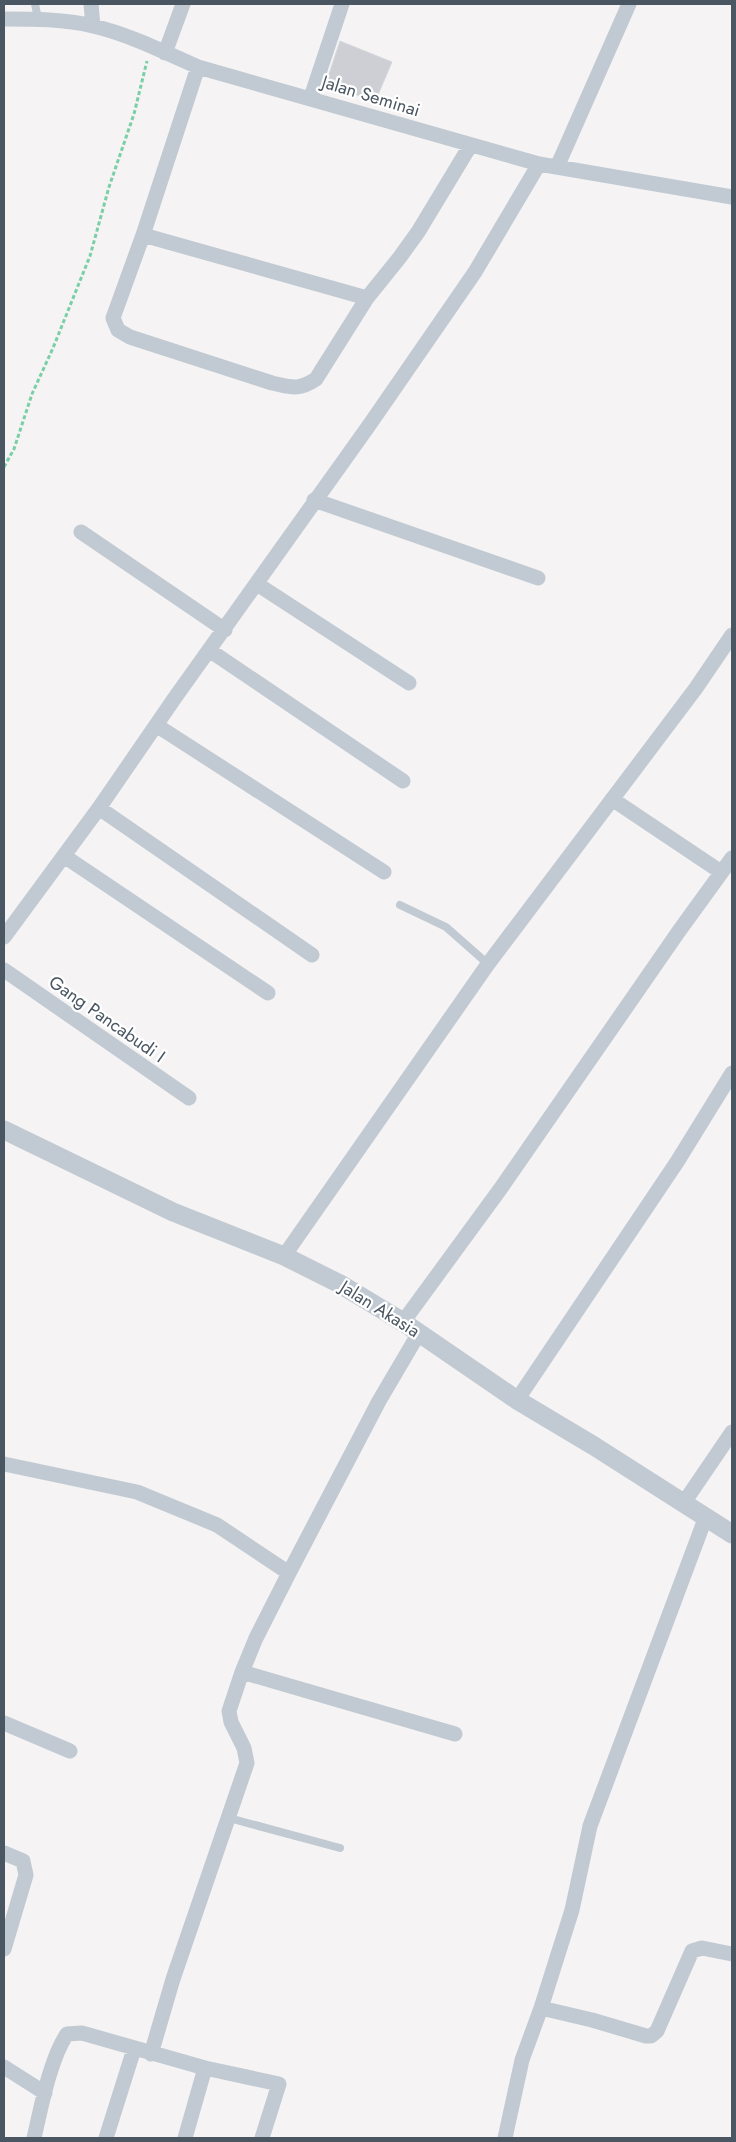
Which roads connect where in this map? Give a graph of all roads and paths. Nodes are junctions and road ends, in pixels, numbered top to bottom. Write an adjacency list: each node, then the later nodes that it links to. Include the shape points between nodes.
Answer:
1 (35, 4): 7 (lane)
2 (91, 4): 8 (street)
3 (183, 4): 10 (street)
4 (342, 4): 12 (street)
5 (628, 4): 15 (street)
6 (4, 19): 7 (street, Jalan Seminai)
7 (38, 20): 8 (street, Jalan Seminai)
8 (93, 26): 9 (street, Jalan Seminai)
9 (150, 46): 10 (street, Jalan Seminai); 19 (path, via 134,114 90,256)
10 (165, 53): 11 (street, Jalan Seminai)
11 (198, 66): 12 (street, Jalan Seminai); 17 (street)
12 (311, 97): 13 (street, Jalan Seminai)
13 (470, 146): 14 (street, Jalan Seminai); 18 (street, via 418,232)
14 (539, 164): 15 (street, Jalan Seminai); 20 (street, via 474,272)
15 (557, 168): 16 (street, Jalan Seminai)
16 (732, 197)
17 (143, 235): 18 (street); 18 (street, via 113,318 118,330 272,383 296,388 316,379)
18 (367, 298)
19 (4, 467)
20 (314, 500): 22 (street); 23 (street)
21 (81, 532): 24 (street)
22 (538, 578)
23 (257, 584): 24 (street); 27 (street)
24 (225, 630): 26 (street)
25 (732, 635): 30 (street)
26 (209, 650): 28 (street); 29 (street)
27 (409, 683)
28 (156, 725): 31 (street); 34 (street)
29 (403, 781)
30 (612, 799): 35 (street); 39 (street)
31 (99, 808): 32 (street); 38 (street)
32 (64, 856): 37 (street); 41 (street)
33 (732, 858): 35 (street)
34 (384, 872)
35 (722, 872): 46 (street, via 501,1188)
36 (400, 905): 39 (lane, via 446,927)
37 (5, 934)
38 (312, 955)
39 (488, 964): 45 (street)
40 (4, 970): 43 (street, Gang Pancabudi I)
41 (268, 993)
42 (732, 1073): 47 (street)
43 (189, 1098)
44 (4, 1130): 45 (street, Jalan Akasia, via 173,1212)
45 (284, 1256): 46 (street, Jalan Akasia, via 340,1284)
46 (411, 1328): 47 (street, Jalan Akasia); 53 (street, via 379,1400)
47 (517, 1400): 50 (street, Jalan Akasia)
48 (732, 1432): 50 (street)
49 (4, 1464): 53 (street, via 137,1492 217,1525)
50 (683, 1504): 51 (street, Jalan Akasia)
51 (705, 1519): 52 (street, Jalan Akasia); 63 (street, via 590,1826 572,1910)
52 (732, 1534)
53 (289, 1573): 54 (street)
54 (242, 1672): 56 (street); 58 (street, via 229,1710 247,1763)
55 (4, 1723): 57 (street)
56 (455, 1734)
57 (70, 1751)
58 (229, 1818): 59 (lane); 65 (street, via 173,1979)
59 (340, 1848)
60 (4, 1853): 61 (street, via 23,1861 26,1875)
61 (4, 1949)
62 (732, 1954): 63 (street, via 702,1948 692,1950 656,2032 651,2036)
63 (541, 2008): 73 (street, via 522,2060)
64 (134, 2049): 65 (street); 68 (street, via 82,2033 67,2034 61,2042); 70 (street)
65 (151, 2054): 67 (street)
66 (4, 2067): 68 (street)
67 (205, 2068): 71 (street); 72 (street, via 279,2084)
68 (45, 2093): 69 (street)
69 (34, 2138)
70 (106, 2138)
71 (185, 2138)
72 (262, 2138)
73 (505, 2138)

